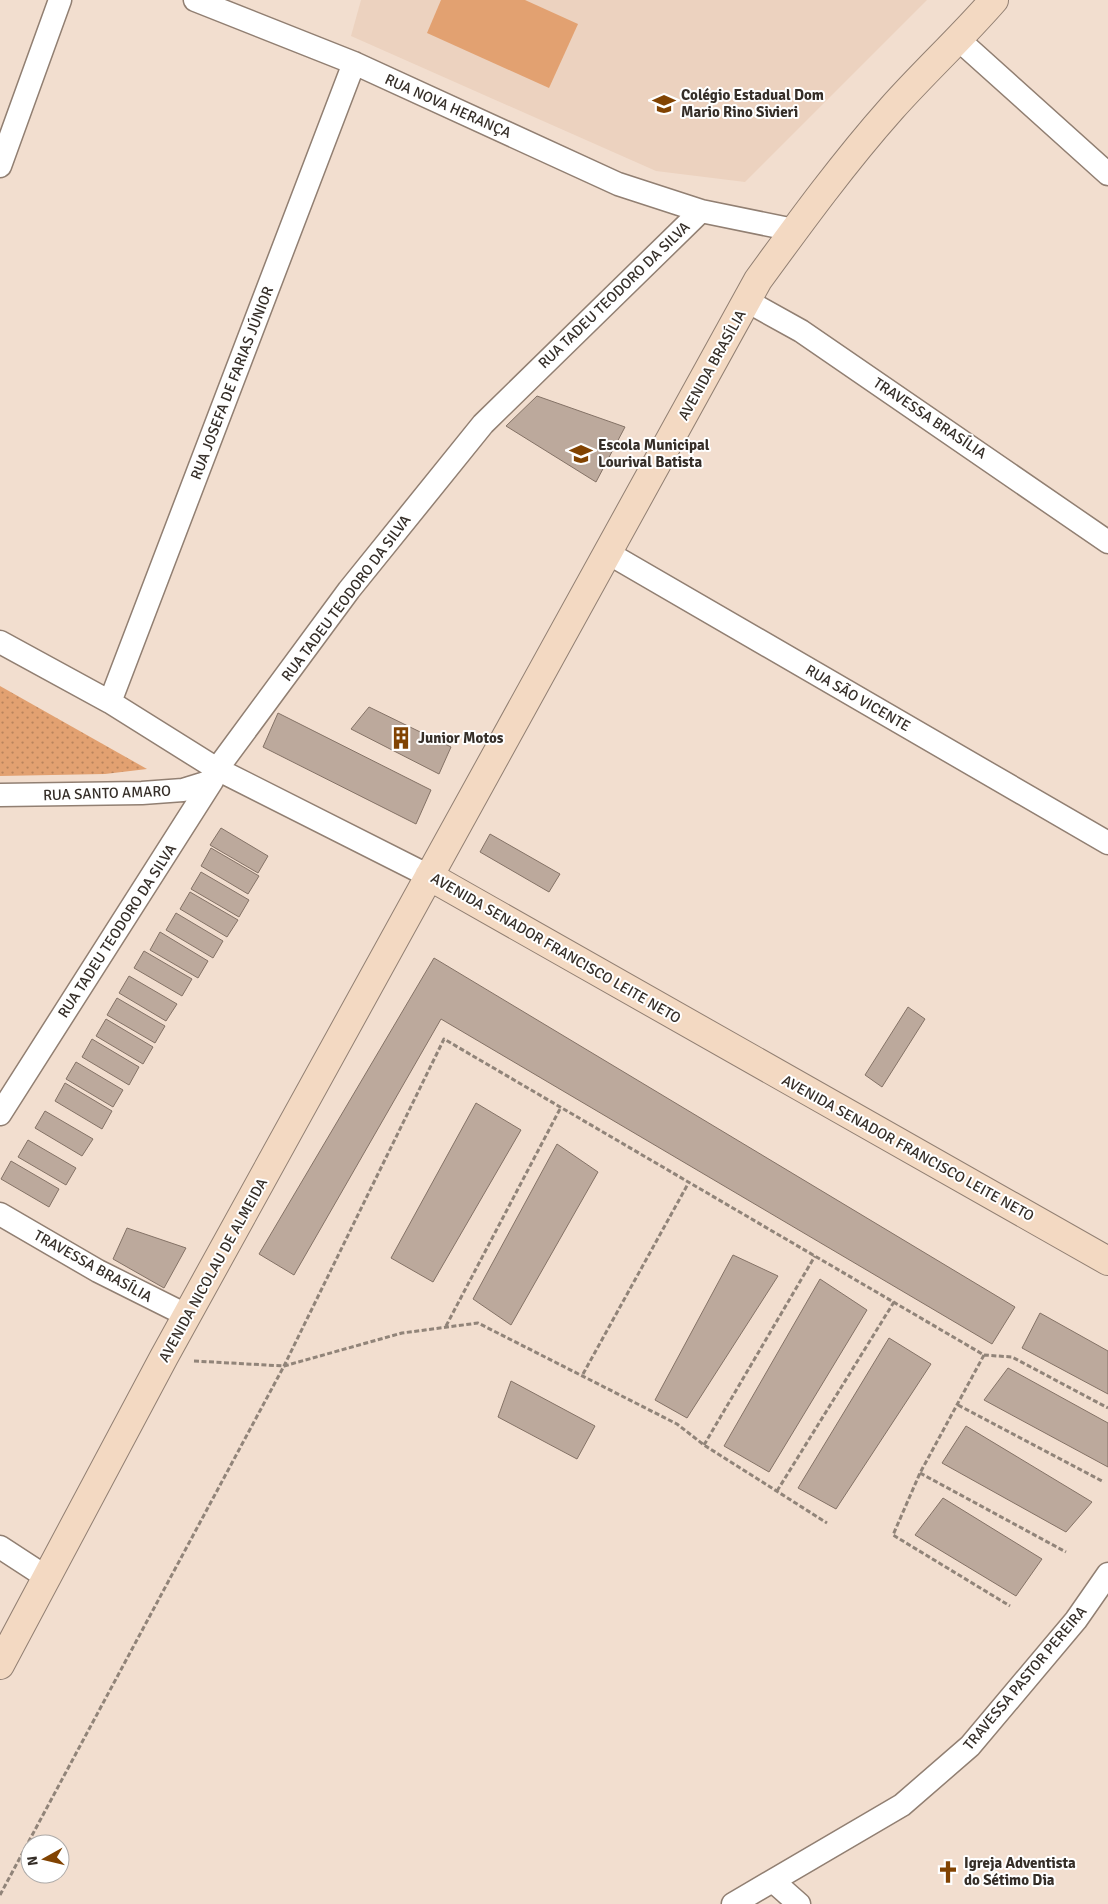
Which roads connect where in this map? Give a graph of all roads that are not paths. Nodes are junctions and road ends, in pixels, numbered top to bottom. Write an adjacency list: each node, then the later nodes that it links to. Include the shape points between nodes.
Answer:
1 (60, 0): 6 (street)
2 (195, 0): 5 (street, RUA NOVA HERANÇA)
3 (994, 0): 4 (main road, AVENIDA BRASÍLIA)
4 (959, 40): 7 (street); 9 (main road, AVENIDA BRASÍLIA, via 893,107)
5 (354, 64): 8 (street, RUA NOVA HERANÇA, via 618,184); 14 (street, RUA JOSEFA DE FARIAS JÚNIOR)
6 (0, 166)
7 (1108, 174)
8 (701, 211): 9 (street, RUA TADEU TEODORO DA SILVA); 15 (street, RUA TADEU TEODORO DA SILVA, via 483,424 349,590)
9 (794, 230): 10 (main road, AVENIDA BRASÍLIA)
10 (747, 301): 11 (street, TRAVESSA BRASÍLIA, via 801,331); 12 (main road, AVENIDA BRASÍLIA)
11 (1108, 542)
12 (608, 553): 17 (street, RUA SÃO VICENTE); 18 (main road, AVENIDA BRASÍLIA)
13 (0, 642): 14 (street, AVENIDA SENADOR FRANCISCO LEITE NETO)
14 (110, 702): 15 (street, AVENIDA SENADOR FRANCISCO LEITE NETO)
15 (215, 775): 16 (street, RUA SANTO AMARO, via 183,790); 18 (street, AVENIDA SENADOR FRANCISCO LEITE NETO); 19 (street, RUA TADEU TEODORO DA SILVA)
16 (0, 796)
17 (1108, 844)
18 (429, 876): 21 (main road, AVENIDA SENADOR FRANCISCO LEITE NETO); 22 (main road, AVENIDA NICOLAU DE ALMEIDA)
19 (0, 1114)
20 (0, 1214): 22 (street, TRAVESSA BRASÍLIA, via 98,1271)
21 (1108, 1261)
22 (188, 1316): 25 (main road, AVENIDA NICOLAU DE ALMEIDA)
23 (0, 1547): 25 (street)
24 (1108, 1574): 27 (street, TRAVESSA PASTOR PEREIRA, via 1076,1620 970,1746 902,1805)
25 (46, 1577): 26 (main road, AVENIDA NICOLAU DE ALMEIDA)
26 (0, 1665)
27 (773, 1881): 28 (street, TRAVESSA PASTOR PEREIRA); 29 (street)
28 (733, 1904)
29 (799, 1904)

